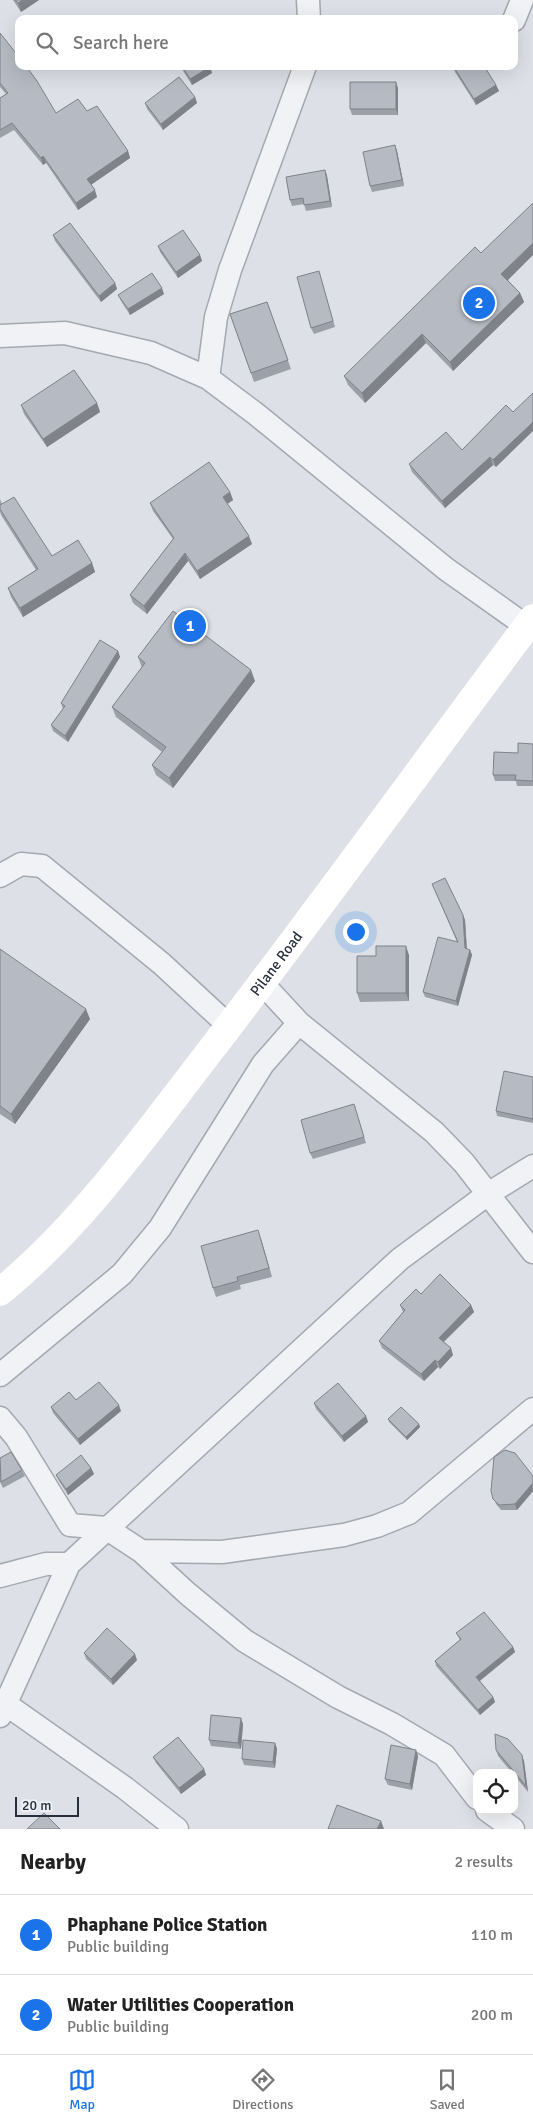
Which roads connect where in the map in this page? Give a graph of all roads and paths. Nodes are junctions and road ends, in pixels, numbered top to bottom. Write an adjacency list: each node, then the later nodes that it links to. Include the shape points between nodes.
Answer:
1 (308, 0): 3 (street)
2 (522, 0): 4 (street)
3 (309, 15)
4 (517, 15)
5 (518, 22): 6 (street)
6 (533, 22)
7 (303, 70): 9 (street, via 230,270 216,317)
8 (0, 336): 9 (street, via 65,333 151,352)
9 (208, 378): 10 (street, via 446,568)
10 (530, 622): 12 (main road, Pilane Road)
11 (0, 876): 14 (street, via 21,864 42,866 162,964)
12 (263, 984): 13 (street); 14 (main road, Pilane Road)
13 (299, 1023): 16 (street, via 434,1132); 19 (street, via 263,1064 160,1228 122,1274)
14 (229, 1026): 18 (main road, Pilane Road, via 118,1171 27,1270)
15 (533, 1166): 16 (street)
16 (488, 1194): 17 (street); 22 (street, via 400,1259)
17 (533, 1252)
18 (0, 1292)
19 (0, 1375)
20 (533, 1409): 23 (street, via 423,1503 409,1513 377,1526 344,1535 222,1552)
21 (0, 1418): 22 (street, via 16,1437 70,1525)
22 (106, 1528): 23 (street); 24 (street)
23 (142, 1551): 27 (street, via 245,1642 444,1755)
24 (69, 1564): 25 (street, via 46,1564); 26 (street)
25 (0, 1576)
26 (3, 1710): 29 (street, via 125,1788)
27 (473, 1793)
28 (492, 1814): 30 (street)
29 (178, 1829)
30 (513, 1829)

